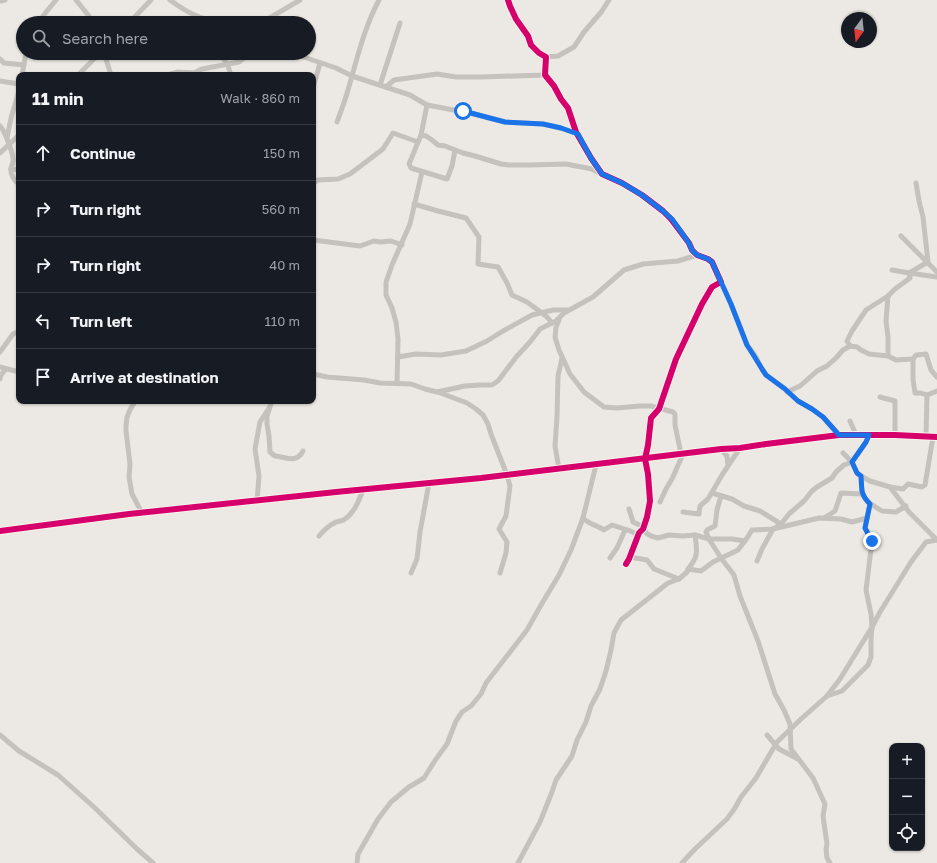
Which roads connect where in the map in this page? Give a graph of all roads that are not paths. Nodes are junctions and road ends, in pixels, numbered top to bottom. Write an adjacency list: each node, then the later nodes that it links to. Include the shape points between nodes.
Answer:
1 (5, 0): 10 (street)
2 (55, 0): 11 (street)
3 (76, 0): 12 (street)
4 (151, 0): 13 (street)
5 (170, 0): 14 (street)
6 (300, 0): 15 (street)
7 (379, 0): 34 (street, via 372,13)
8 (508, 0): 17 (street, via 516,20 532,45)
9 (609, 0): 17 (street, via 574,47 558,56)
10 (0, 1)
11 (43, 16)
12 (89, 16)
13 (136, 16)
14 (196, 16)
15 (272, 16)
16 (400, 22): 38 (street)
17 (546, 57): 33 (street)
18 (0, 59): 26 (street, via 4,63)
19 (25, 60): 26 (street)
20 (93, 60): 29 (street)
21 (106, 60): 30 (street)
22 (224, 60): 27 (street)
23 (241, 60): 27 (street)
24 (312, 60): 25 (street)
25 (320, 63): 34 (street); 35 (street)
26 (24, 65): 28 (street)
27 (227, 65): 31 (street); 32 (street)
28 (23, 72)
29 (81, 72)
30 (110, 72)
31 (196, 72)
32 (230, 72)
33 (544, 75): 39 (street, via 456,77 437,74 394,80); 44 (street, via 568,108)
34 (352, 76): 38 (street); 42 (street)
35 (316, 77)
36 (1, 83): 37 (street)
37 (16, 84)
38 (380, 85): 39 (street)
39 (386, 87): 41 (street, via 410,95)
40 (16, 101): 47 (street)
41 (427, 105): 44 (street, via 505,122 543,124); 45 (street)
42 (337, 122)
43 (0, 126): 47 (street)
44 (578, 134): 56 (street)
45 (421, 135): 49 (street); 51 (street, via 438,145)
46 (16, 138): 50 (street)
47 (7, 139): 50 (street)
48 (16, 142): 50 (street)
49 (418, 142): 55 (street, via 409,164 411,168); 57 (street, via 393,133 383,149 350,174 338,179)
50 (9, 145): 52 (street); 53 (street, via 14,160)
51 (455, 150): 55 (street, via 447,179); 56 (street, via 500,164 566,164 592,169)
52 (0, 153)
53 (11, 169): 54 (street); 58 (street)
54 (16, 170)
55 (422, 172): 60 (street)
56 (602, 174): 64 (street, via 642,195 663,211 672,219)
57 (316, 181)
58 (16, 182)
59 (916, 183): 65 (street)
60 (414, 204): 63 (street); 73 (street, via 466,218 479,237 478,264 498,267 512,295 528,302)
61 (901, 236): 65 (street)
62 (316, 240): 63 (street, via 360,246 374,241 391,241)
63 (402, 245): 80 (street, via 386,282 386,295 396,322)
64 (697, 255): 70 (street, via 712,262); 72 (street, via 678,261 643,264 624,270 593,297)
65 (928, 262): 67 (street); 68 (street)
66 (892, 270): 68 (street)
67 (937, 272)
68 (909, 273): 69 (street); 71 (street, via 910,278)
69 (937, 277)
70 (721, 282): 92 (street, via 747,345 766,375); 98 (street, via 709,290 680,348)
71 (888, 296): 77 (street, via 861,316 848,338); 79 (street)
72 (568, 310): 73 (street); 74 (street)
73 (542, 313): 75 (street); 80 (street, via 532,315 466,351)
74 (560, 317): 75 (street); 81 (street, via 555,337)
75 (552, 323): 91 (street, via 540,329 492,384)
76 (16, 332): 78 (street)
77 (850, 346): 79 (street, via 869,354); 92 (street, via 800,386)
78 (0, 352)
79 (888, 356): 82 (street, via 896,360)
80 (398, 357): 89 (street)
81 (562, 357): 98 (street, via 577,384 604,407); 114 (street, via 558,376 554,446)
82 (913, 359): 87 (street, via 916,355 926,354 931,370); 93 (street, via 915,393)
83 (0, 367): 84 (street)
84 (6, 369): 85 (street); 88 (street)
85 (16, 371)
86 (316, 375): 89 (street)
87 (937, 377)
88 (0, 379)
89 (397, 383): 91 (street, via 411,384)
90 (937, 391): 93 (street)
91 (437, 392): 115 (street, via 467,403 483,415)
92 (787, 392): 100 (street, via 823,417)
93 (927, 395): 104 (street)
94 (880, 397): 103 (street, via 895,401)
95 (133, 404): 129 (street, via 126,426 129,477 132,494)
96 (271, 404): 97 (street)
97 (269, 408): 107 (street, via 267,424 270,452 275,456 292,459 300,456); 123 (street, via 260,422 255,449 259,476)
98 (660, 408): 109 (street, via 675,414); 110 (street, via 651,418)
99 (850, 421): 101 (street)
100 (839, 435): 101 (street); 105 (street)
101 (856, 435): 102 (street)
102 (869, 435): 103 (street); 111 (street)
103 (895, 435): 104 (street)
104 (932, 436): 118 (street, via 925,485 922,487 908,484 903,489)
105 (740, 448): 106 (street); 113 (street)
106 (721, 449): 109 (street); 113 (street, via 727,456)
107 (303, 451)
108 (843, 453): 111 (street)
109 (682, 454): 110 (street); 124 (street)
110 (645, 459): 112 (street); 134 (street, via 650,501)
111 (852, 462): 116 (street); 133 (street, via 844,465 832,478 812,491)
112 (596, 465): 114 (street); 130 (street)
113 (728, 466): 120 (street)
114 (558, 469): 115 (street)
115 (508, 475): 117 (street); 151 (street, via 510,486 506,516 499,529 507,542)
116 (861, 476): 118 (street); 121 (street)
117 (429, 483): 119 (street); 150 (street, via 417,559)
118 (890, 487): 126 (street)
119 (363, 490): 123 (street); 140 (street, via 358,505 350,514)
120 (712, 493): 122 (street); 128 (street, via 700,506 699,514)
121 (862, 494): 125 (street); 131 (street, via 841,493 835,511)
122 (721, 496): 133 (street, via 760,511); 141 (street, via 715,526 706,532)
123 (257, 501): 129 (street)
124 (660, 502)
125 (870, 504): 126 (street, via 882,511 896,512); 132 (street)
126 (906, 506): 142 (street)
127 (629, 509): 134 (street, via 633,522)
128 (682, 512)
129 (142, 513): 137 (street)
130 (583, 518): 136 (street, via 604,530 612,525); 161 (street, via 559,575 526,630 486,683 481,694 462,712 447,744 424,778 409,787 382,813 358,854)
131 (823, 518): 132 (street, via 852,522); 135 (street)
132 (867, 518): 153 (street, via 865,528 872,541 866,590)
133 (781, 524): 135 (street)
134 (644, 527): 138 (street); 139 (street, via 646,533 658,538 669,534)
135 (773, 529): 143 (street, via 752,530); 147 (street)
136 (625, 530): 138 (street); 145 (street)
137 (0, 531)
138 (639, 534): 144 (street)
139 (695, 535): 141 (street); 149 (street, via 696,558)
140 (319, 536)
141 (708, 539): 143 (street); 146 (street)
142 (937, 540): 153 (street, via 926,542 911,562)
143 (745, 541): 146 (street, via 738,550)
144 (630, 557): 148 (street); 152 (street, via 647,560 654,569)
145 (610, 558)
146 (721, 558): 149 (street, via 701,571); 155 (street, via 734,575 775,694)
147 (757, 561)
148 (626, 564)
149 (688, 569): 152 (street)
150 (411, 573)
151 (500, 573)
152 (679, 579): 162 (street, via 668,583 621,620 614,633 600,689 572,756 556,780 540,822)
153 (872, 627): 154 (street); 154 (street, via 871,657 868,665 842,691)
154 (827, 696): 155 (street)
155 (790, 729): 158 (street); 159 (street, via 792,749)
156 (0, 735): 160 (street, via 19,751 58,775)
157 (767, 735): 158 (street)
158 (775, 745): 159 (street); 163 (street, via 735,808)
159 (799, 760): 164 (street, via 813,778 825,804 823,816 827,858)
160 (153, 863)
161 (356, 863)
162 (518, 863)
163 (682, 863)
164 (830, 863)

